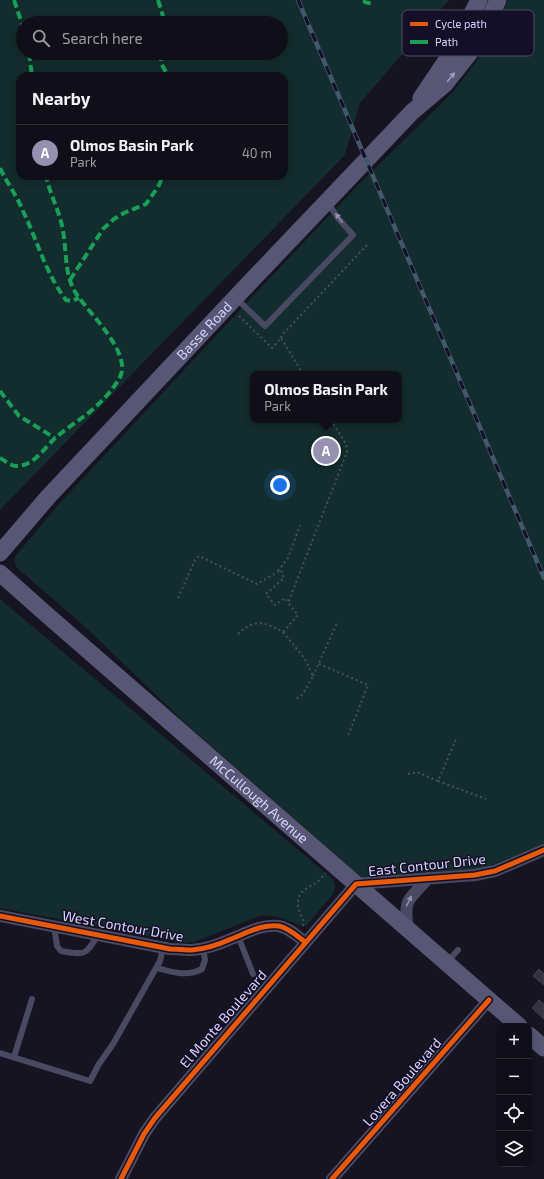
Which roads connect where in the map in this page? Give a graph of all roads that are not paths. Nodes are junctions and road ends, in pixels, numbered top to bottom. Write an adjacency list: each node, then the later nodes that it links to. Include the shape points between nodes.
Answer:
1 (479, 0): 3 (main road, Basse Road)
2 (498, 0): 4 (main road, Basse Road, one-way to 2)
3 (474, 10)
4 (493, 10)
5 (449, 56): 7 (main road, Basse Road)
6 (467, 56): 7 (main road, Basse Road, one-way to 6, via 445,84)
7 (412, 112): 8 (main road, Basse Road)
8 (327, 201): 9 (main road, Basse Road); 9 (lane, one-way to 8, via 265,326 353,235)
9 (235, 298): 10 (main road, Basse Road, via 48,497)
10 (0, 553)
11 (0, 573): 14 (main road, McCullough Avenue)
12 (544, 850): 13 (street, East Contour Drive, via 495,870 475,875)
13 (428, 878): 14 (street, East Contour Drive); 17 (street, East Contour Drive, one-way to 13, via 408,901)
14 (356, 884): 17 (main road, McCullough Avenue); 20 (street, El Monte Boulevard)
15 (0, 916): 16 (street, West Contour Drive)
16 (54, 926): 18 (street, West Contour Drive); 18 (lane, via 57,946 61,950 80,954 90,948)
17 (408, 929): 24 (main road, McCullough Avenue)
18 (98, 935): 22 (street, West Contour Drive)
19 (238, 936): 20 (street, West Contour Drive, via 257,928 278,926 286,928); 21 (street, West Contour Drive); 26 (lane)
20 (305, 942): 32 (street, El Monte Boulevard, via 155,1118)
21 (203, 947): 22 (street, West Contour Drive, via 193,950); 25 (lane, via 202,969 194,973 178,973)
22 (163, 948): 25 (lane)
23 (458, 950): 24 (lane)
24 (447, 963): 28 (main road, McCullough Avenue)
25 (157, 968): 31 (lane, via 90,1081)
26 (253, 974)
27 (32, 999): 31 (lane)
28 (489, 1000): 29 (main road, McCullough Avenue); 33 (street, Lovera Boulevard)
29 (516, 1023)
30 (0, 1053): 31 (lane)
31 (14, 1057)
32 (121, 1179)
33 (332, 1179)

